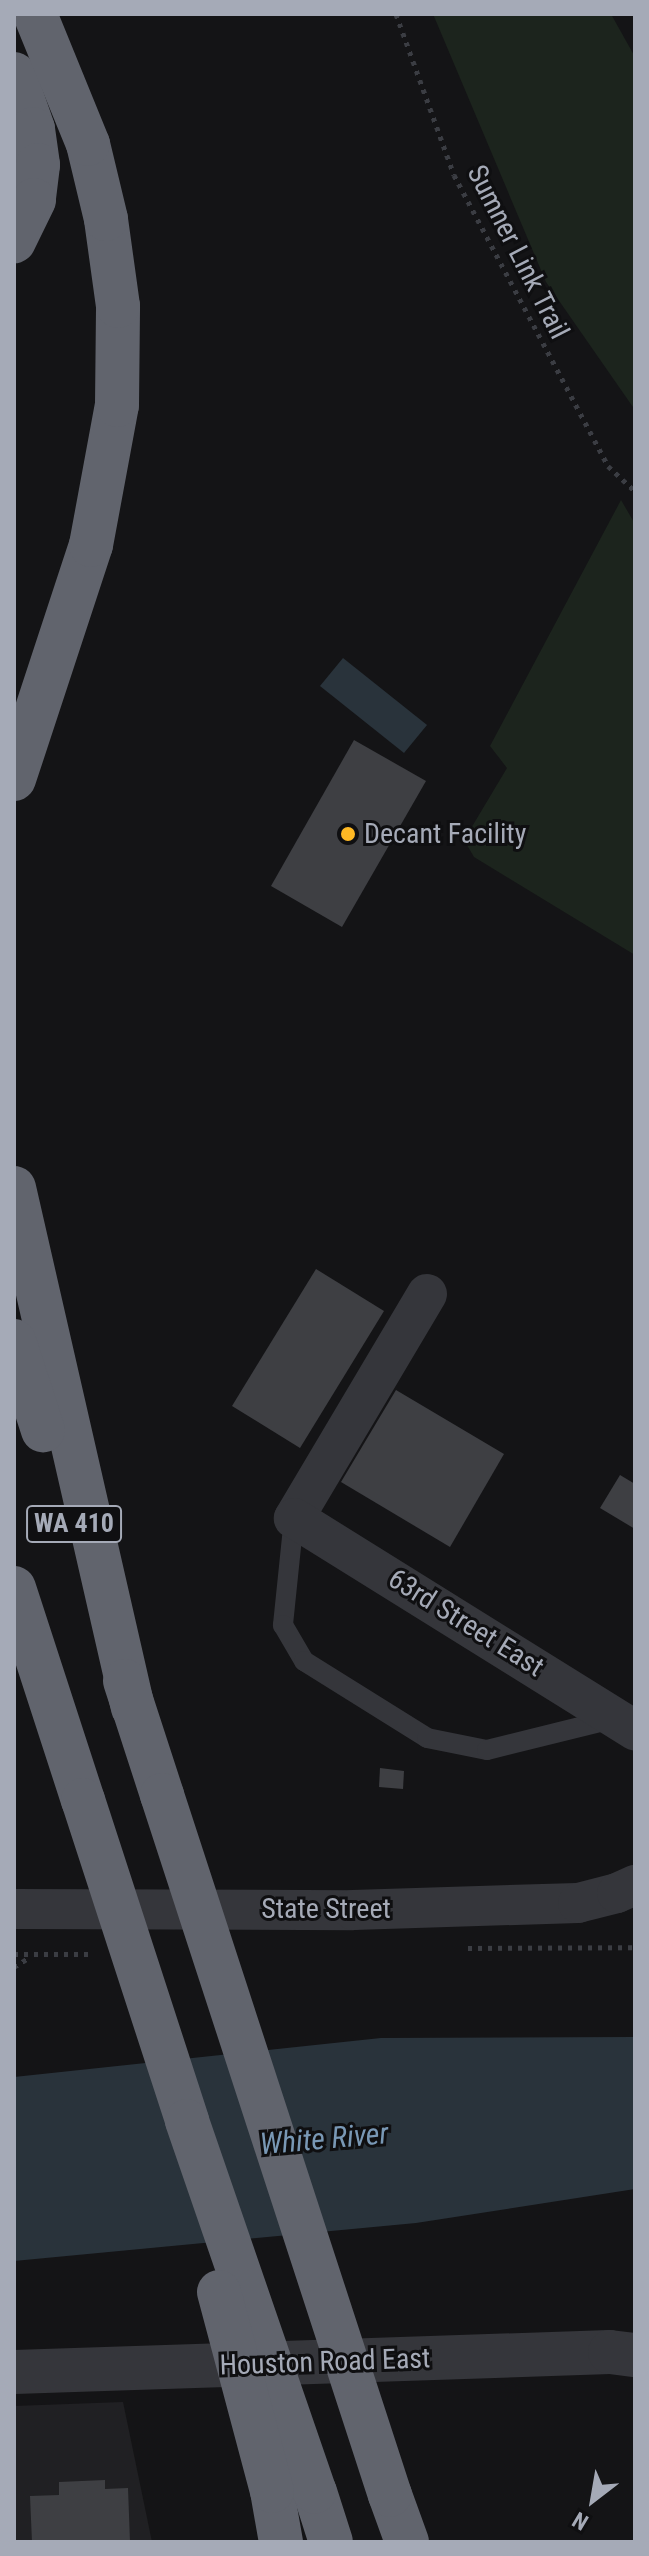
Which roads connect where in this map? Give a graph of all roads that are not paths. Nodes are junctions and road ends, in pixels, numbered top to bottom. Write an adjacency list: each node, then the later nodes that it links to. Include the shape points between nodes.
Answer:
1 (35, 14): 4 (highway, via 88,144 106,219 118,306 117,405 91,545)
2 (14, 74): 3 (highway, via 33,129 38,165 34,200)
3 (14, 241)
4 (14, 779)
5 (14, 1188): 12 (highway)
6 (427, 1294): 8 (street)
7 (14, 1341): 12 (highway, WA 410)
8 (294, 1518): 13 (street, 63rd Street East); 13 (lane, via 283,1625 304,1661 427,1738 487,1750)
9 (14, 1588): 11 (highway)
10 (14, 1603): 11 (highway)
11 (30, 1644): 16 (highway, bridge)
12 (133, 1708): 21 (highway, WA 410, bridge)
13 (627, 1724)
14 (635, 1885): 15 (street, State Street, via 578,1903 353,1910)
15 (14, 1909)
16 (187, 2121): 19 (highway, bridge, via 224,2313); 20 (highway, bridge)
17 (635, 2355): 18 (street, Houston Road East)
18 (14, 2372)
19 (281, 2542)
20 (331, 2542)
21 (407, 2542)

